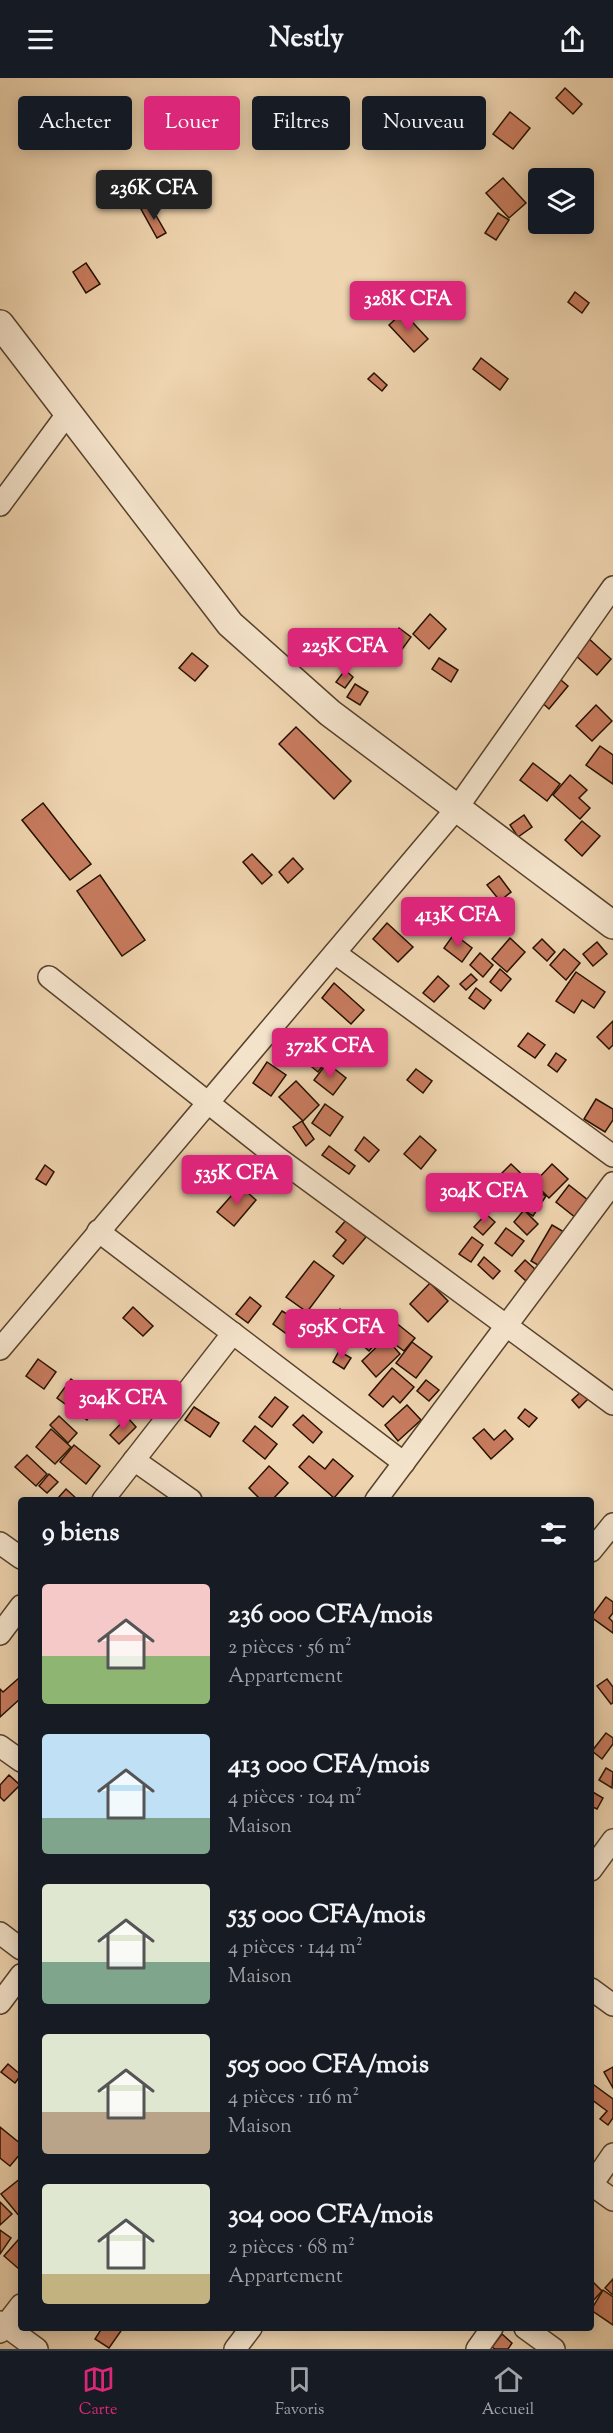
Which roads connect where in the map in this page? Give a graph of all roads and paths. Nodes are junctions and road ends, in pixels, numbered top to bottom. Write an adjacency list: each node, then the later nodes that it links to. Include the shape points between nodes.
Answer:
1 (0, 324): 2 (street)
2 (68, 413): 3 (street); 5 (street, via 230,624 330,713)
3 (0, 505)
4 (613, 587): 5 (street)
5 (457, 808): 6 (street); 7 (street)
6 (613, 925)
7 (335, 953): 9 (street); 10 (street)
8 (49, 977): 9 (street)
9 (208, 1103): 12 (street); 13 (street)
10 (613, 1156)
11 (613, 1183): 13 (street)
12 (98, 1231): 14 (street); 15 (street)
13 (506, 1326): 16 (street); 18 (street)
14 (233, 1333): 17 (street); 18 (street)
15 (0, 1349)
16 (613, 1404)
17 (134, 1460): 19 (street); 20 (street)
18 (404, 1463): 21 (street)
19 (105, 1497)
20 (187, 1497)
21 (378, 1497)
22 (613, 1524): 24 (street)
23 (0, 1543): 25 (street)
24 (594, 1547)
25 (18, 1556)
26 (18, 1610): 27 (street)
27 (0, 1634)
28 (0, 1746): 29 (street)
29 (18, 1759)
30 (613, 1840): 31 (street)
31 (594, 1866)
32 (0, 1933): 33 (street)
33 (18, 1947)
34 (18, 1979): 36 (street)
35 (594, 1991): 37 (street)
36 (0, 2003)
37 (613, 2005)
38 (613, 2154): 39 (street)
39 (594, 2182)
40 (594, 2188): 41 (street)
41 (613, 2200)
42 (18, 2308): 43 (street)
43 (2, 2327): 47 (street)
44 (249, 2331): 48 (street)
45 (490, 2331): 49 (street)
46 (529, 2331): 50 (street)
47 (37, 2349)
48 (235, 2349)
49 (477, 2349)
50 (554, 2349)

